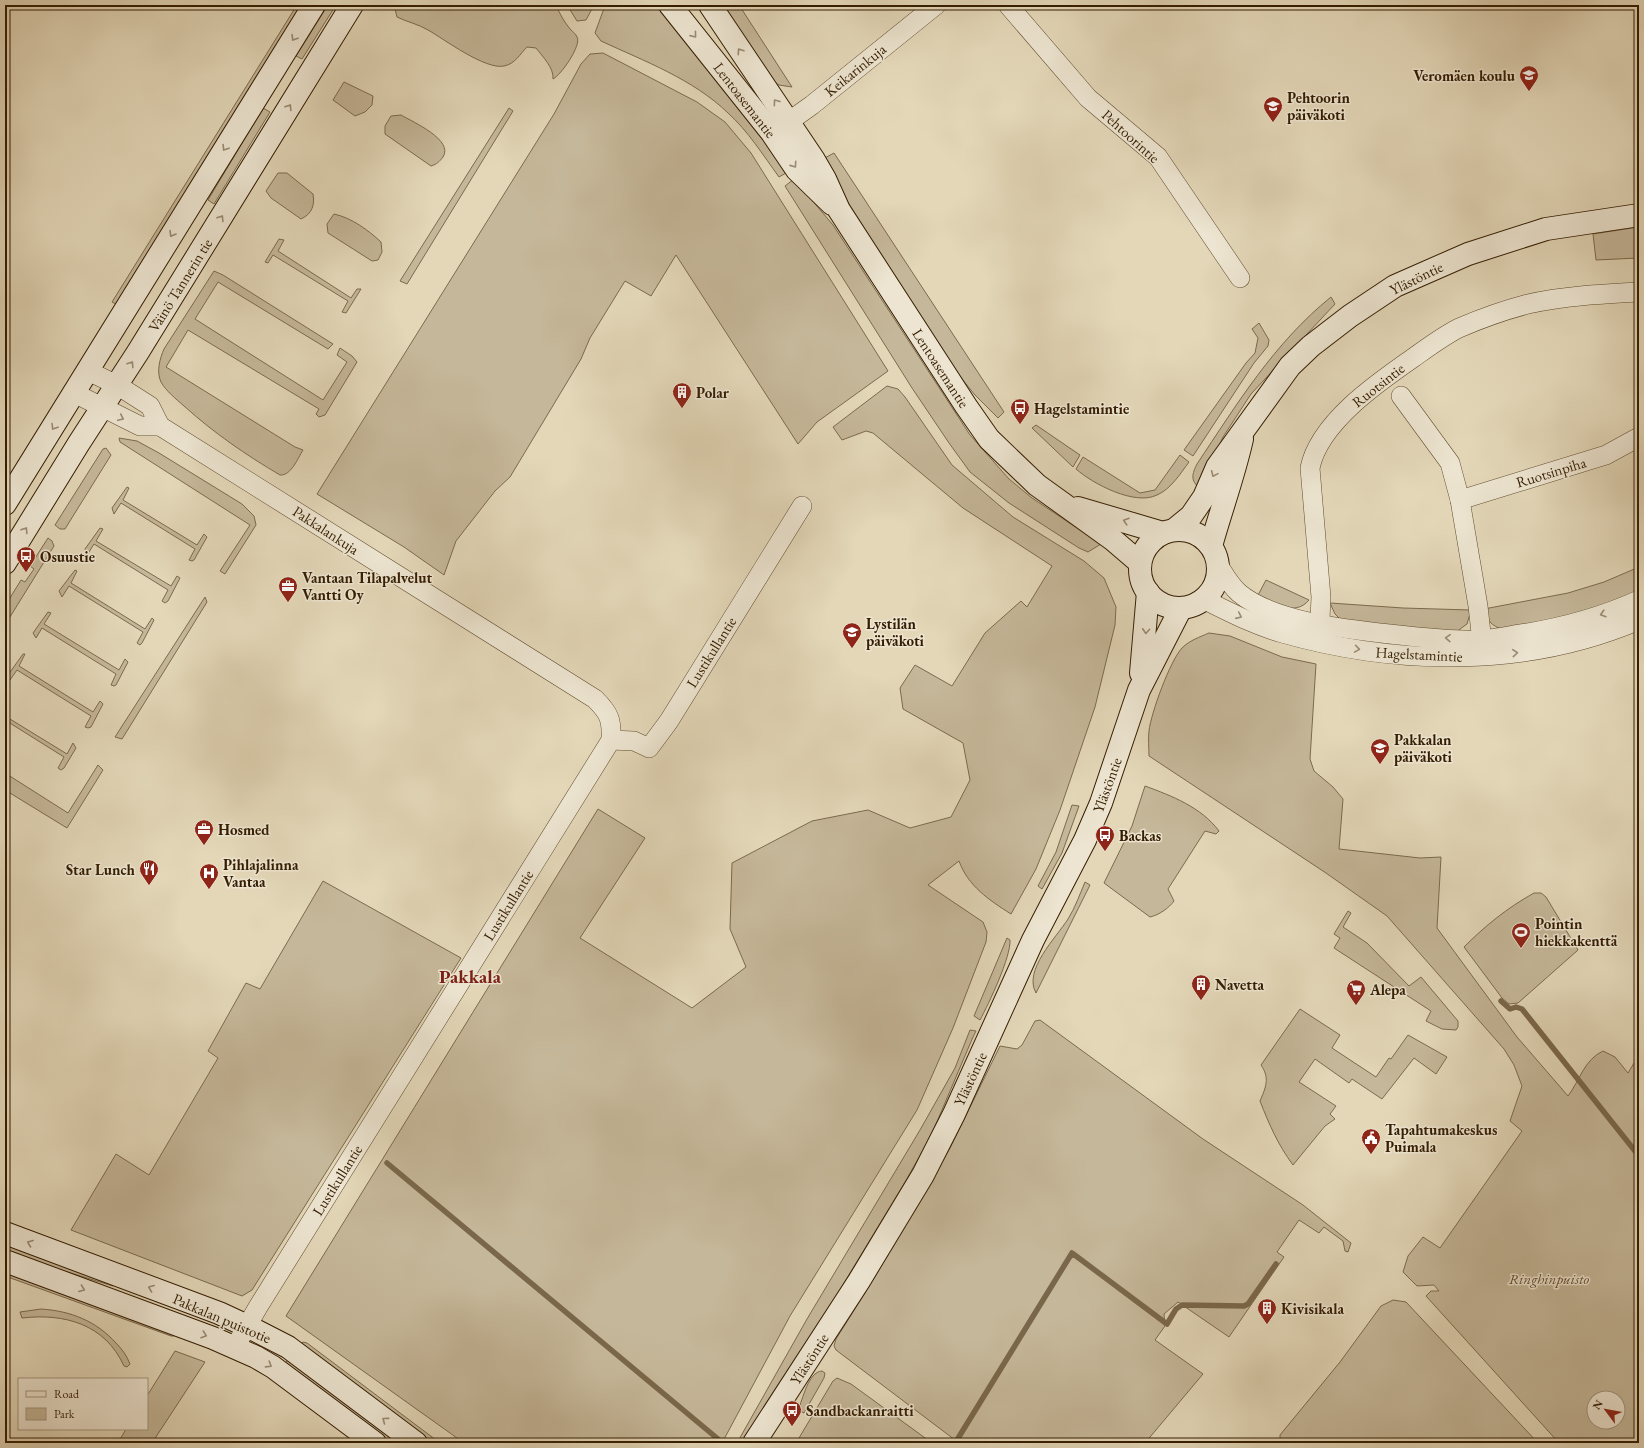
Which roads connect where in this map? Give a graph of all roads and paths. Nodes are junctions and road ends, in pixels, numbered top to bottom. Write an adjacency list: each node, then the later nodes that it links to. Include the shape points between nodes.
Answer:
1 (314, 5): 11 (main road, one-way to 11)
2 (352, 5): 13 (main road, Väinö Tannerin tie, one-way to 2)
3 (670, 5): 7 (main road, Lentoasemantie, one-way to 7)
4 (710, 5): 7 (main road, Lentoasemantie, one-way to 4)
5 (936, 5): 7 (street, Keikarinkuja)
6 (1008, 5): 9 (street, Pehtoorintie, via 1088,98 1158,157)
7 (781, 127): 21 (main road, Lentoasemantie, via 825,179 839,210 990,439 1037,485)
8 (1639, 214): 17 (main road, Ylästöntie, via 1546,229 1468,254 1395,286 1310,346 1286,371)
9 (1240, 278)
10 (1639, 292): 12 (street, Ruotsintie, via 1562,298 1526,305 1458,329)
11 (88, 371): 13 (street); 14 (main road)
12 (1386, 377): 19 (street, via 1450,463); 33 (street, Ruotsintie, via 1356,400 1325,435 1312,457 1310,468 1321,597)
13 (117, 385): 15 (main road, Väinö Tannerin tie); 16 (street, via 150,406)
14 (74, 393): 15 (street); 20 (main road, one-way to 20)
15 (102, 408): 16 (street, one-way to 16, via 140,426); 25 (main road, Väinö Tannerin tie, one-way to 15)
16 (160, 426): 36 (street, Pakkalankuja, via 595,699 607,711 611,725)
17 (1244, 431): 23 (main road, Ylästöntie, one-way to 23, via 1217,467 1191,516); 24 (main road, Ylästöntie, via 1234,476 1222,505)
18 (1639, 437): 19 (street, Ruotsinpiha, via 1606,455)
19 (1460, 500): 34 (street, via 1478,606)
20 (5, 504)
21 (1067, 505): 23 (main road, Lentoasemantie, one-way to 21); 26 (main road, Lentoasemantie)
22 (802, 506): 36 (street, Lustikullantie, via 673,714 649,748 634,741)
23 (1169, 531): 24 (main road, via 1192,532 1202,536); 26 (main road, via 1151,541)
24 (1211, 546): 27 (main road, via 1217,556)
25 (5, 563)
26 (1140, 563): 28 (main road)
27 (1218, 566): 29 (main road, via 1216,582); 33 (street, Hagelstamintie, via 1231,584 1249,600 1291,617)
28 (1148, 592): 31 (main road, via 1156,600); 35 (main road, Ylästöntie, one-way to 35)
29 (1204, 600): 31 (main road); 33 (street, Hagelstamintie, one-way to 33, via 1282,633)
30 (1639, 600): 34 (street, Hagelstamintie, one-way to 34, via 1608,613)
31 (1180, 608): 35 (main road, Ylästöntie)
32 (1639, 620): 34 (street, Hagelstamintie, one-way to 32, via 1524,652 1554,647 1602,634)
33 (1320, 633): 34 (street, Hagelstamintie, via 1369,651 1428,657)
34 (1482, 648)
35 (1139, 690): 43 (main road, Ylästöntie, via 1101,803 1085,840 1033,940 954,1114 923,1175 859,1281)
36 (611, 740): 39 (street, Lustikullantie)
37 (5, 1233): 39 (main road, Pakkalan puistotie, one-way to 37)
38 (5, 1261): 40 (main road, Pakkalan puistotie, one-way to 40)
39 (247, 1326): 40 (street, Lustikullantie); 42 (main road, Pakkalan puistotie, one-way to 39, via 288,1347)
40 (235, 1347): 41 (main road, Pakkalan puistotie, one-way to 41, via 273,1367)
41 (375, 1443)
42 (416, 1443)
43 (754, 1443)

